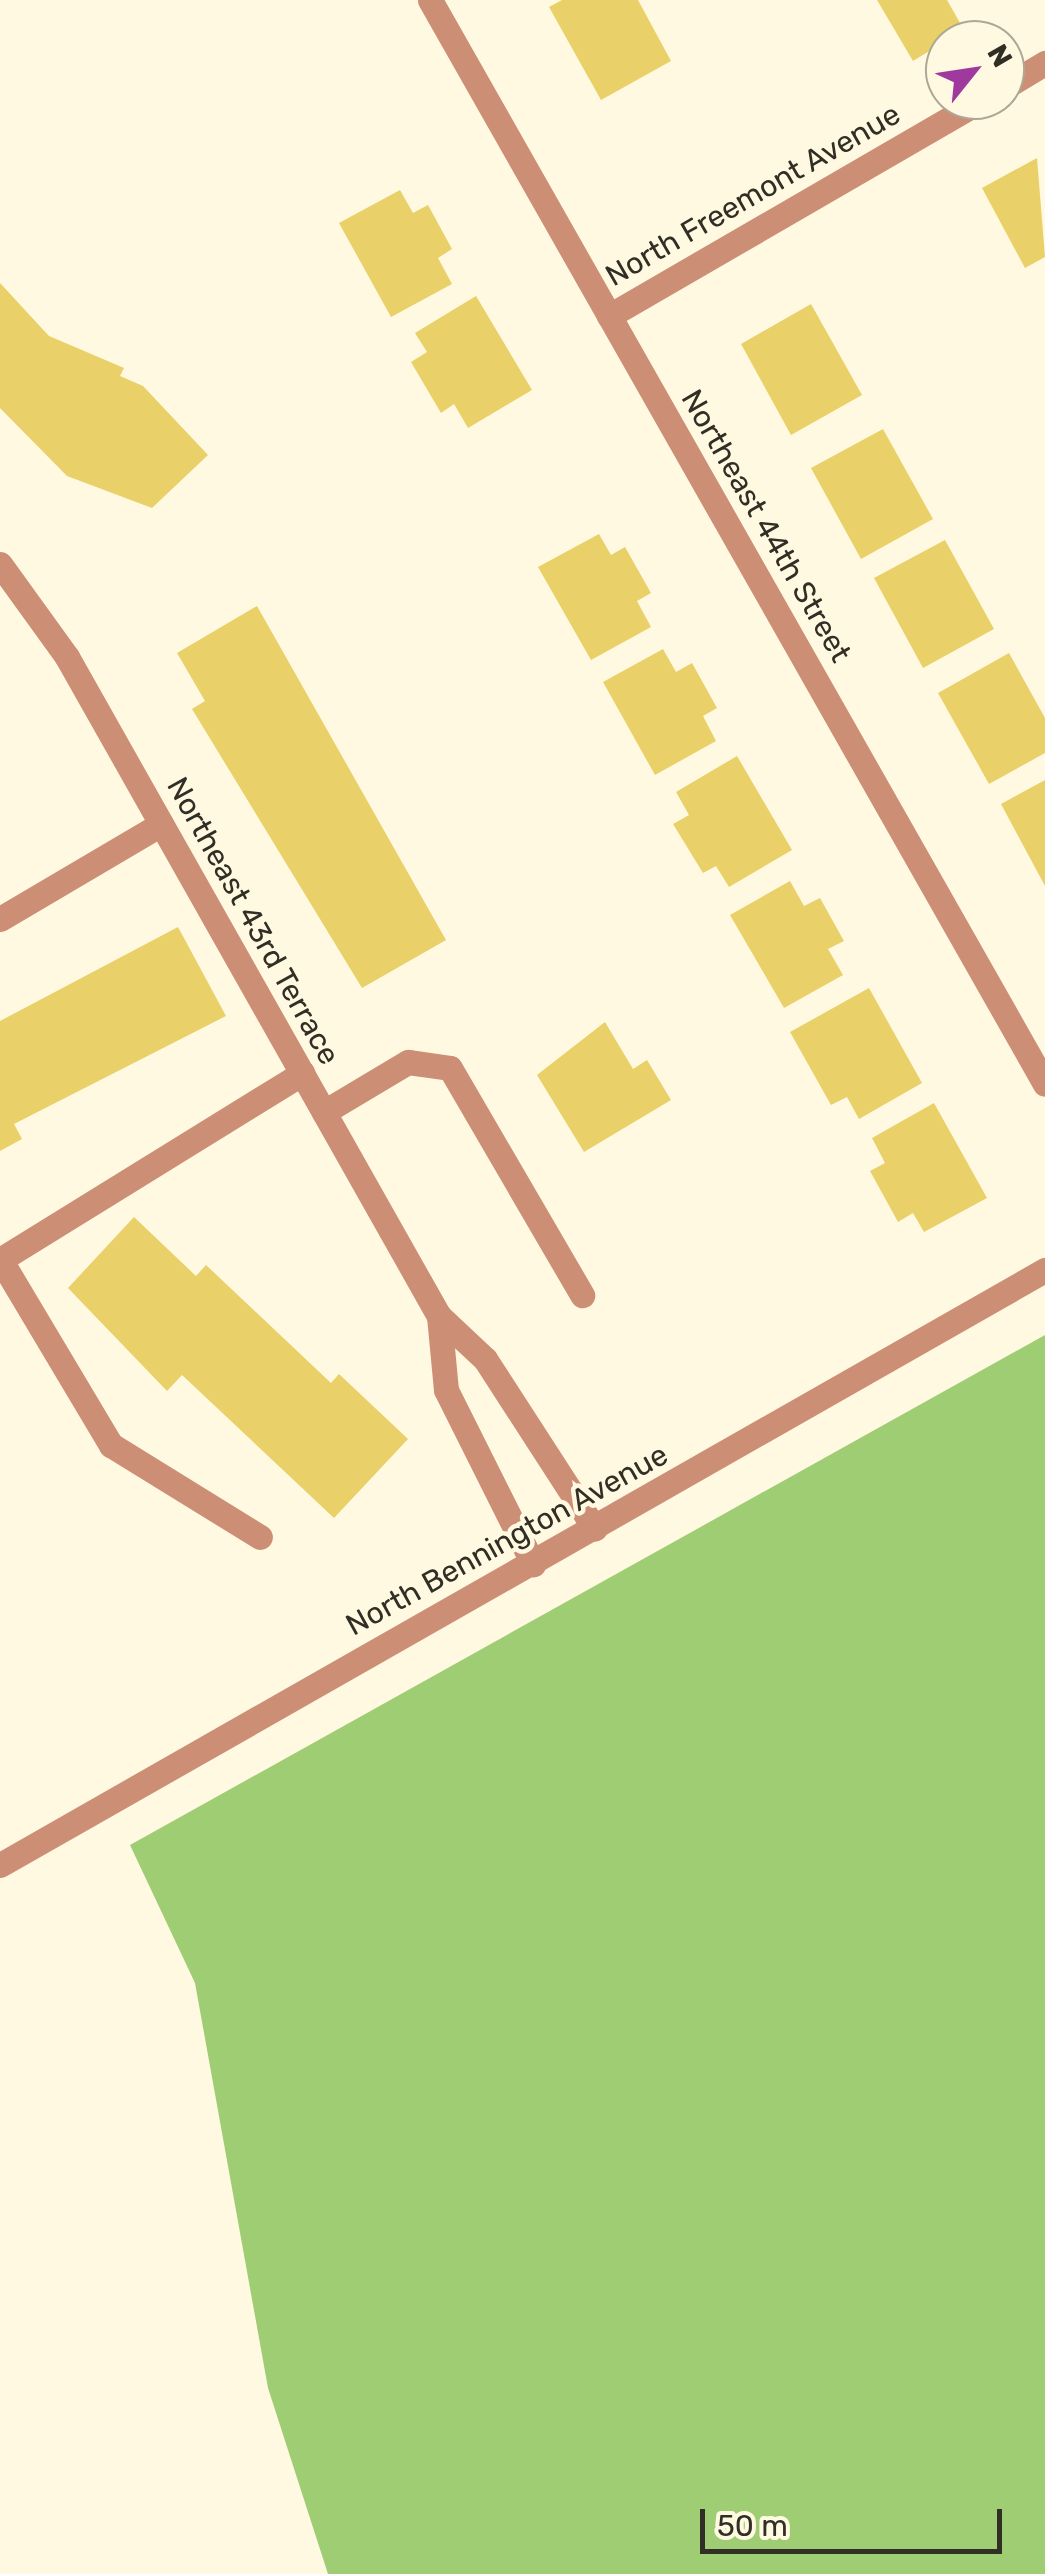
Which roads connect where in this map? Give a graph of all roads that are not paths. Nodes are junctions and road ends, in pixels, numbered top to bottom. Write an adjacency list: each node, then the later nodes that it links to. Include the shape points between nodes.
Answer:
1 (430, 0): 3 (street, Northeast 44th Street)
2 (947, 120): 3 (street, North Freemont Avenue)
3 (609, 316): 8 (street, Northeast 44th Street)
4 (3, 575): 5 (street, Northeast 43rd Terrace, via 67,657)
5 (161, 824): 6 (street); 7 (street, Northeast 43rd Terrace)
6 (0, 919)
7 (302, 1074): 9 (street, Northeast 43rd Terrace); 10 (street)
8 (1045, 1084)
9 (324, 1112): 12 (street, via 408,1062 450,1068); 13 (street, Northeast 43rd Terrace)
10 (2, 1258): 15 (street, via 111,1444)
11 (1045, 1270): 14 (street, North Bennington Avenue)
12 (582, 1295)
13 (439, 1316): 14 (street, Northeast 43rd Terrace, via 485,1359); 16 (street, Northeast 43rd Terrace, via 446,1390)
14 (594, 1529): 16 (street, North Bennington Avenue)
15 (260, 1538)
16 (532, 1564): 17 (street, North Bennington Avenue)
17 (0, 1866)

